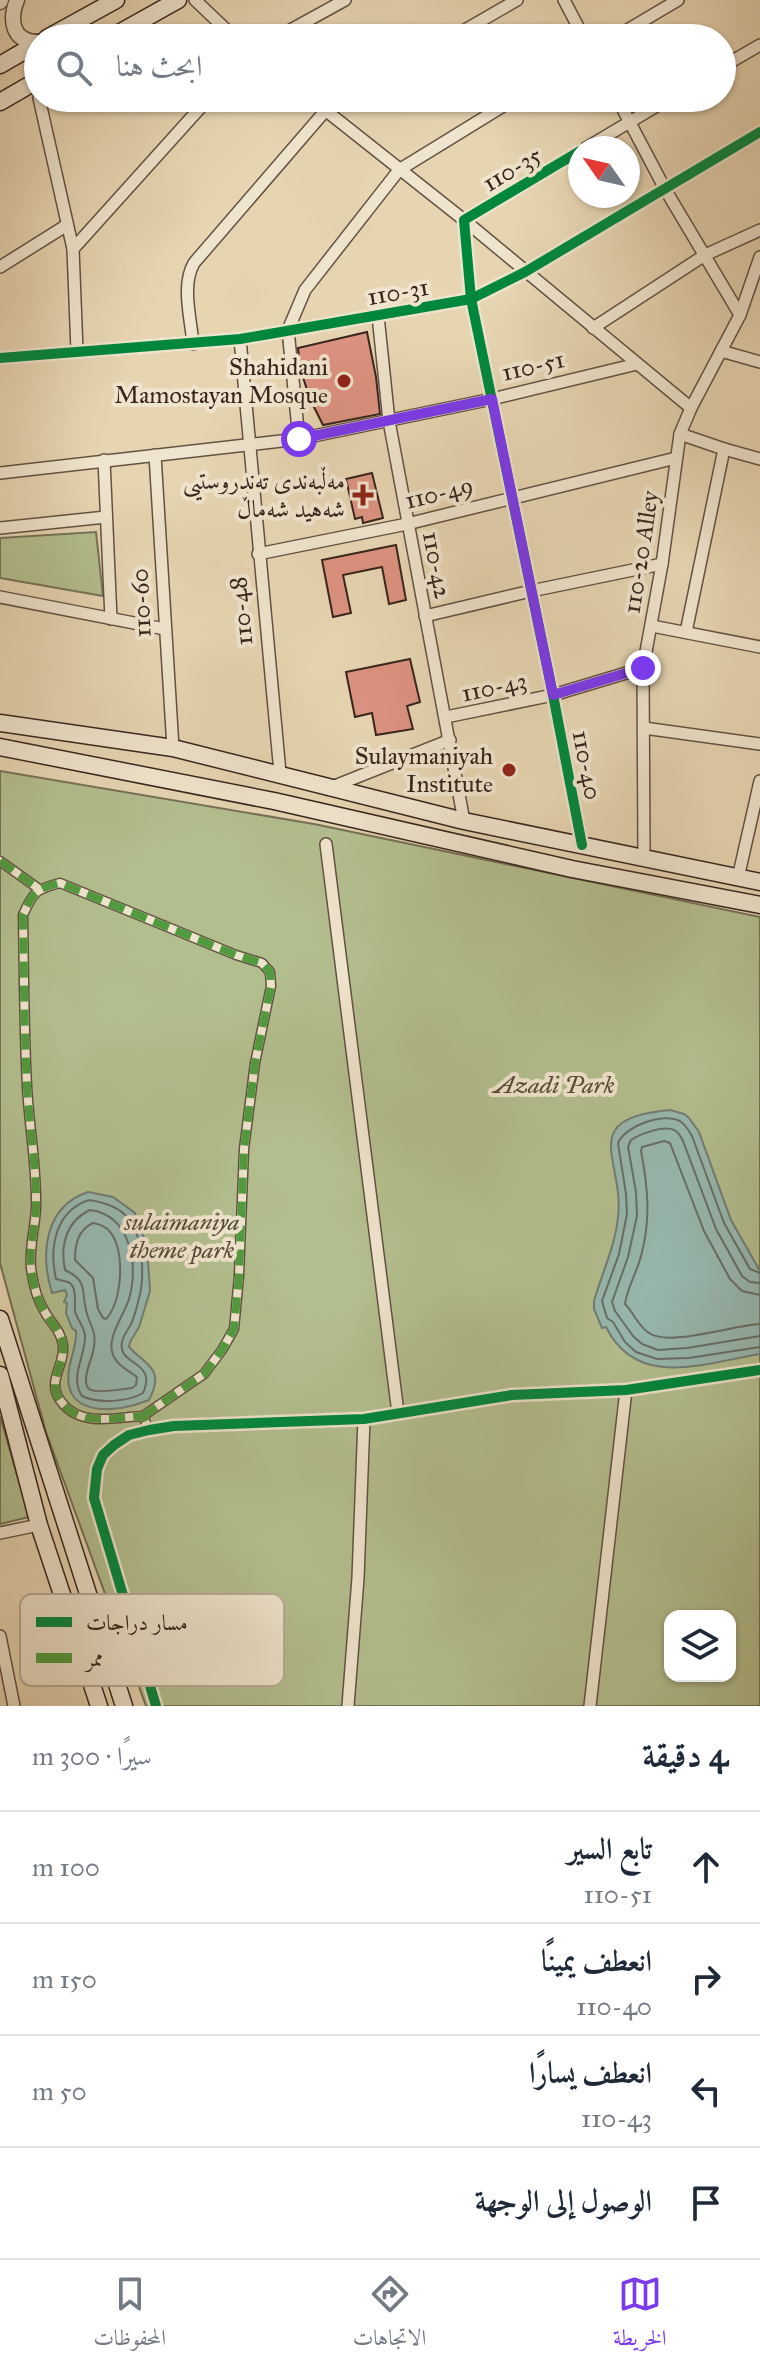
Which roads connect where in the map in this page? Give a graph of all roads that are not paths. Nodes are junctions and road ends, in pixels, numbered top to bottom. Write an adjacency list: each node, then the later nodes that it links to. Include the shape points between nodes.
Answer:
1 (17, 0): 16 (street, via 11,18)
2 (116, 0): 9 (main road)
3 (178, 0): 10 (main road)
4 (195, 0): 11 (street)
5 (345, 0): 12 (street)
6 (517, 0): 13 (street)
7 (564, 0): 14 (street)
8 (678, 0): 15 (street)
9 (72, 24)
10 (135, 24)
11 (220, 24)
12 (301, 24)
13 (475, 24)
14 (577, 24)
15 (638, 24)
16 (24, 39)
17 (760, 45): 19 (street)
18 (24, 50): 20 (main road)
19 (736, 59)
20 (0, 65)
21 (24, 93): 22 (main road)
22 (0, 102)
23 (43, 112): 37 (street)
24 (196, 112): 39 (street)
25 (324, 112): 50 (street, via 189,271)
26 (328, 112): 34 (street)
27 (493, 112): 34 (street)
28 (626, 112): 30 (street)
29 (646, 112): 30 (street)
30 (631, 121): 32 (street); 35 (street)
31 (760, 132): 35 (street, 110-31)
32 (606, 136)
33 (568, 158): 36 (street, 110-35)
34 (399, 170): 36 (street); 48 (street, via 305,290)
35 (665, 189): 40 (street); 43 (street, 110-31)
36 (464, 220): 43 (street); 44 (street, 110-40)
37 (67, 225): 39 (street); 42 (street)
38 (760, 230): 40 (street)
39 (73, 249): 51 (street)
40 (705, 255): 45 (street); 47 (street)
41 (760, 257): 45 (street, 110-20 Alley)
42 (0, 267)
43 (525, 272): 44 (street, 110-31); 47 (street)
44 (471, 299): 46 (street, 110-31); 56 (street, 110-40)
45 (740, 315): 52 (street, 110-20 Alley)
46 (378, 316): 48 (street, 110-31); 58 (street, 110-42)
47 (593, 328): 55 (street)
48 (288, 330): 49 (street, 110-31); 60 (street)
49 (240, 339): 50 (street, 110-31); 61 (street, 110-48)
50 (193, 344): 51 (street, 110-31)
51 (77, 351): 53 (street, 110-31)
52 (721, 351): 54 (street); 57 (street, 110-20 Alley)
53 (0, 358)
54 (760, 362)
55 (637, 364): 56 (street, 110-51); 57 (street)
56 (492, 399): 58 (street, 110-51); 68 (street, 110-40)
57 (691, 408): 59 (street, 110-20 Alley)
58 (389, 421): 60 (street, 110-51); 70 (street, 110-42)
59 (680, 434): 62 (street); 64 (street, 110-20 Alley)
60 (299, 439): 61 (street, 110-51)
61 (250, 445): 63 (street, 110-51); 72 (street, 110-48)
62 (724, 449): 65 (street); 80 (street)
63 (155, 455): 66 (street, 110-51); 79 (street, 110-60)
64 (676, 458): 68 (street, 110-49); 73 (street, 110-20 Alley)
65 (760, 459)
66 (104, 460): 67 (street, 110-51); 69 (street)
67 (0, 473)
68 (512, 497): 70 (street, 110-49); 74 (street, 110-40)
69 (106, 517): 71 (street); 77 (street)
70 (407, 524): 72 (street, 110-49); 76 (street, 110-42)
71 (0, 528)
72 (258, 554): 91 (street, 110-48)
73 (662, 564): 74 (street); 78 (street, 110-20 Alley)
74 (531, 591): 76 (street); 83 (street, 110-40)
75 (0, 597): 77 (street)
76 (425, 616): 84 (street, 110-42)
77 (111, 619): 79 (street)
78 (652, 626): 80 (street); 82 (street, 110-20 Alley)
79 (165, 629): 90 (street, 110-60)
80 (686, 632): 81 (street)
81 (760, 647)
82 (643, 668): 83 (street, 110-43); 86 (street, 110-20 Alley)
83 (553, 695): 84 (street, 110-43); 96 (street, 110-40)
84 (446, 717): 87 (street, 110-42)
85 (0, 723): 90 (main road)
86 (644, 728): 88 (street); 97 (street, 110-20 Alley)
87 (450, 740): 93 (street); 94 (street, 110-42)
88 (760, 744)
89 (0, 747): 103 (main road)
90 (173, 748): 91 (main road)
91 (280, 773): 93 (main road)
92 (760, 781): 100 (street)
93 (332, 787): 94 (main road)
94 (464, 821): 96 (main road)
95 (326, 844): 109 (street)
96 (582, 845): 97 (main road)
97 (644, 857): 99 (main road)
98 (0, 861): 102 (street)
99 (680, 865): 100 (main road); 103 (main road)
100 (738, 878): 101 (main road)
101 (760, 882)
102 (39, 889): 110 (street, via 23,915 36,1208 31,1267 36,1293 63,1343 55,1375 56,1393 64,1406 83,1418); 110 (street, via 60,883 262,963 270,972 244,1149 234,1329 204,1374)
103 (676, 889): 104 (main road)
104 (760, 905)
105 (0, 1319): 116 (main road)
106 (760, 1370): 108 (street)
107 (0, 1375): 113 (main road)
108 (626, 1390): 109 (street, via 512,1395); 128 (street)
109 (398, 1413): 111 (street)
110 (143, 1416): 112 (street)
111 (364, 1419): 112 (street); 127 (street)
112 (149, 1430): 117 (street, via 114,1445 97,1469 94,1498)
113 (39, 1525): 114 (street); 115 (main road)
114 (0, 1533)
115 (62, 1594)
116 (88, 1594)
117 (123, 1594)
118 (0, 1636): 119 (street)
119 (4, 1677): 123 (street)
120 (92, 1686): 124 (main road)
121 (118, 1686): 125 (main road)
122 (150, 1686): 126 (street)
123 (14, 1706)
124 (99, 1706)
125 (124, 1706)
126 (156, 1706)
127 (348, 1706)
128 (590, 1706)

